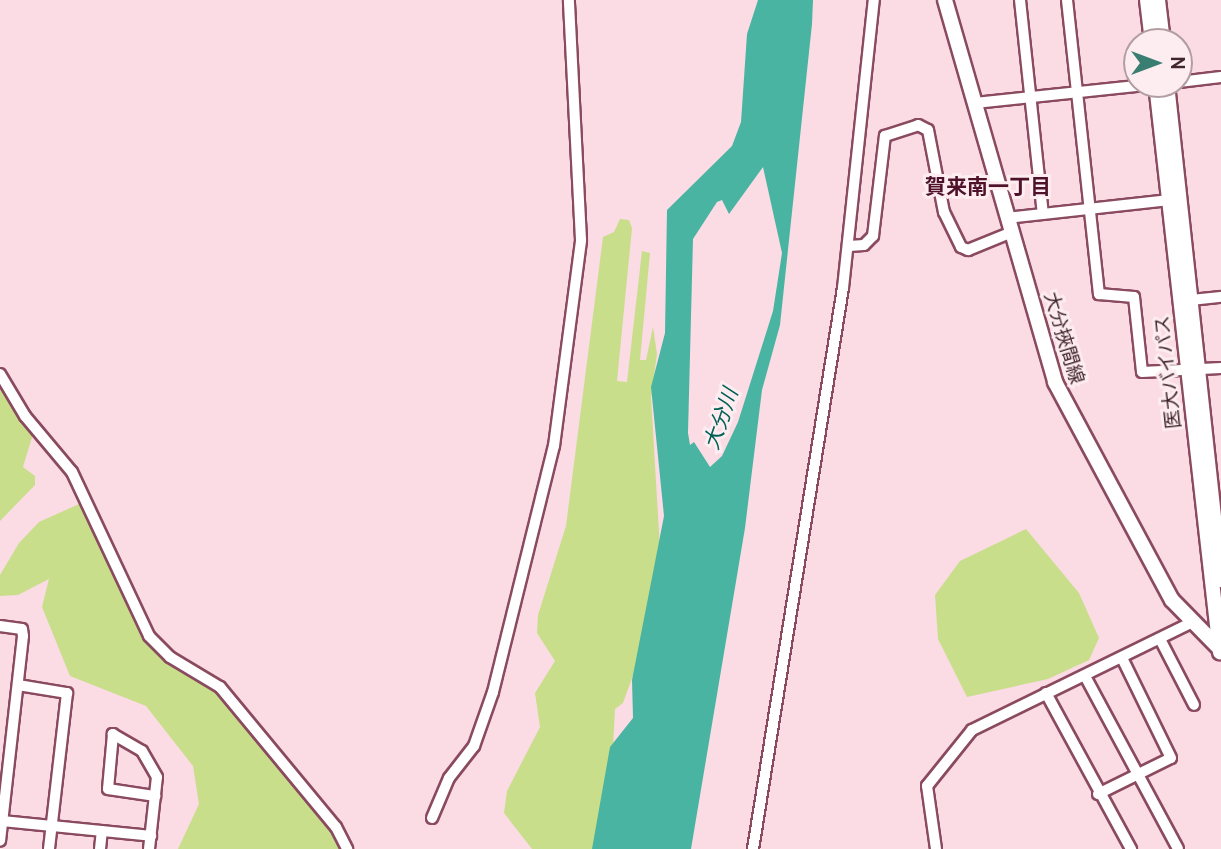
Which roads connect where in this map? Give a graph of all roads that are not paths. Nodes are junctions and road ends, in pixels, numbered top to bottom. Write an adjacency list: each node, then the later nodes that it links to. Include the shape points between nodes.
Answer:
1 (569, 0): 43 (street, via 581,240 554,446 492,692 474,746 449,778)
2 (874, 0): 22 (street)
3 (944, 0): 17 (main road, 大分挾間線)
4 (1020, 0): 14 (street)
5 (1067, 0): 13 (street)
6 (1147, 0): 8 (main road)
7 (1158, 0): 9 (main road)
8 (1150, 28)
9 (1161, 28)
10 (1221, 77): 11 (street)
11 (1193, 80)
12 (1123, 87): 13 (street)
13 (1078, 92): 14 (street); 19 (street)
14 (1031, 97): 17 (street); 20 (street)
15 (1157, 98): 18 (main road, 医大バイパス)
16 (1169, 98): 24 (main road, 医大バイパス)
17 (975, 103): 21 (main road, 大分挾間線)
18 (1168, 200): 19 (street); 26 (main road, 医大バイパス)
19 (1090, 209): 20 (street); 26 (street, via 1099,294 1134,297 1139,369 1149,375)
20 (1043, 214): 21 (street)
21 (1010, 225): 22 (street, via 968,250 961,247 944,212 928,130 918,125 885,136 873,236 864,245); 30 (main road, 大分挾間線, via 1060,394 1166,590)
22 (849, 246): 53 (street)
23 (1221, 297): 24 (street)
24 (1191, 300): 26 (main road, 医大バイパス)
25 (1221, 368): 26 (street)
26 (1193, 371): 28 (main road, 医大バイパス)
27 (0, 374): 52 (street, via 25,416 72,472 149,636 170,657 220,687 335,827)
28 (1215, 548): 29 (main road, 医大バイパス); 33 (main road, 医大バイパス)
29 (1221, 580)
30 (1190, 623): 32 (street); 33 (main road, 大分挾間線)
31 (0, 626): 36 (street, via 22,629)
32 (1160, 639): 34 (street); 38 (street)
33 (1221, 652)
34 (1122, 658): 35 (street); 40 (street, via 1172,755)
35 (1085, 676): 37 (street); 40 (street)
36 (18, 685): 39 (street); 45 (street, via 67,693)
37 (1046, 693): 41 (street); 54 (street, via 972,730 932,776 926,791)
38 (1194, 705)
39 (4, 761): 44 (street)
40 (1136, 775): 41 (street); 56 (street)
41 (1098, 794): 55 (street)
42 (155, 796): 42 (street, via 157,777 142,751 113,734 108,789); 47 (street)
43 (432, 818)
44 (2, 821): 45 (street); 48 (street)
45 (52, 826): 46 (street); 49 (street)
46 (102, 831): 47 (street); 50 (street)
47 (151, 836): 51 (street)
48 (0, 841)
49 (50, 849)
50 (100, 849)
51 (149, 849)
52 (346, 849)
53 (752, 849)
54 (936, 849)
55 (1131, 849)
56 (1178, 849)

